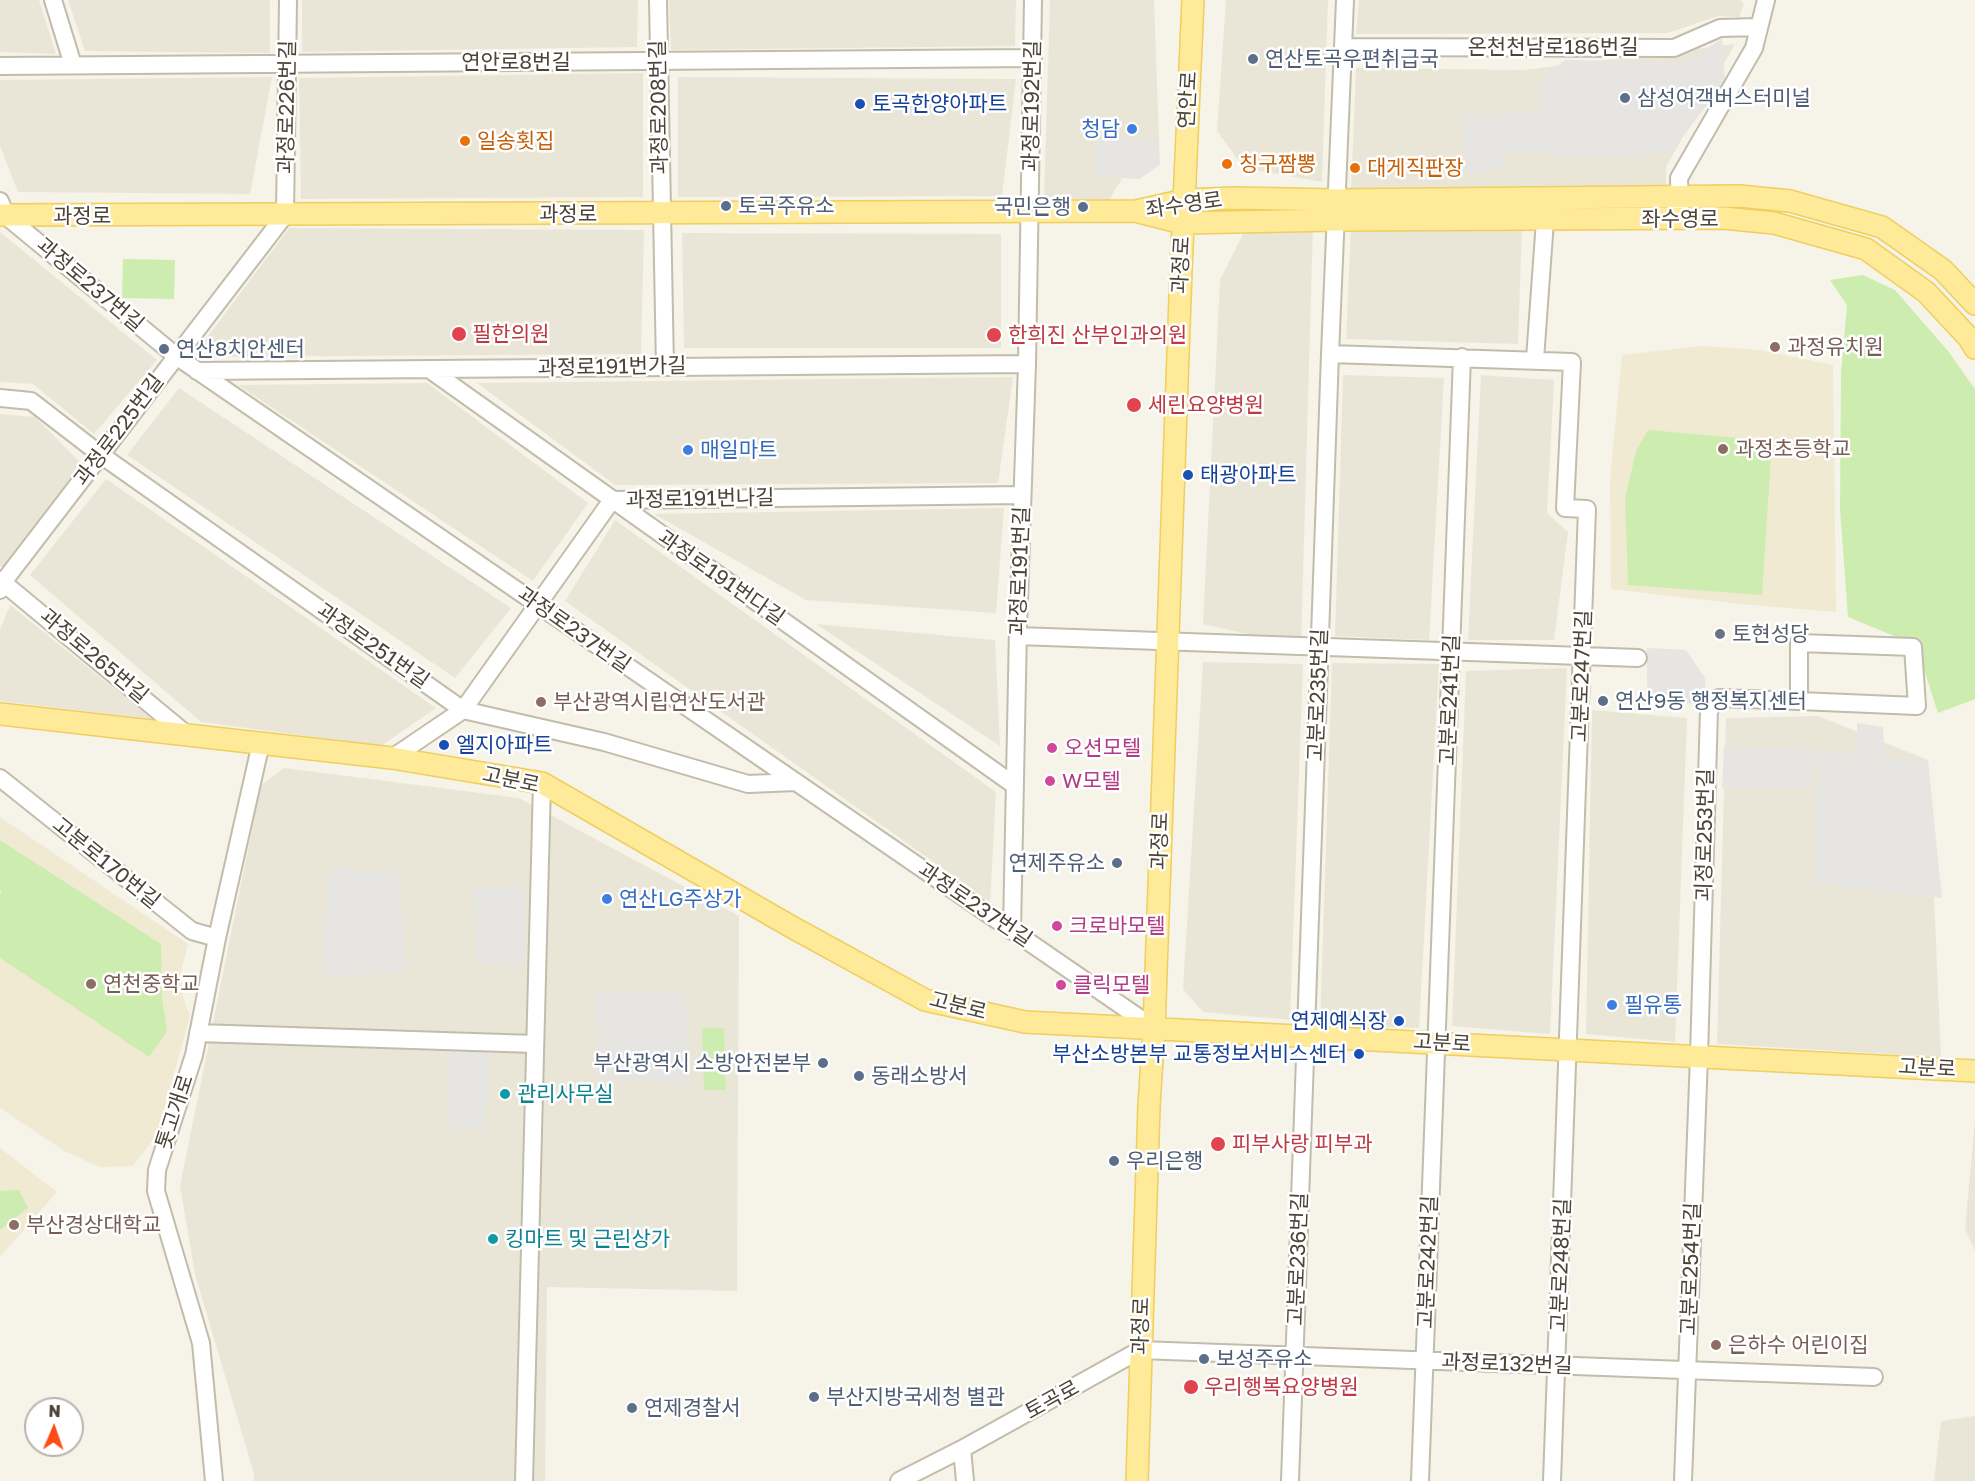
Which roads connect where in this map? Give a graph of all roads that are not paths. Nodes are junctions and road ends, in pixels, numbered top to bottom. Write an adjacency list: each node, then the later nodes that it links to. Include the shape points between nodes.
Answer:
1 (52, 0): 13 (street)
2 (288, 0): 12 (street, 과정로226번길)
3 (658, 0): 11 (street, 과정로208번길)
4 (1033, 0): 10 (street, 과정로192번길)
5 (1193, 0): 17 (main road, 연안로)
6 (1345, 0): 9 (street, 고분로235번길)
7 (1764, 2): 8 (street)
8 (1759, 27): 9 (street, 온천천남로186번길, via 1720,28 1674,48); 16 (street, via 1754,48 1679,178)
9 (1343, 47): 18 (street, 고분로235번길)
10 (1032, 58): 11 (street, 연안로8번길); 21 (street, 과정로192번길)
11 (658, 61): 12 (street, 연안로8번길); 22 (street, 과정로208번길)
12 (288, 64): 13 (street, 연안로8번길); 23 (street, 과정로226번길)
13 (73, 65): 14 (street, 연안로8번길)
14 (0, 66)
15 (1547, 197): 16 (main road, 좌수영로); 18 (main road, 좌수영로); 25 (street)
16 (1680, 197): 24 (street); 27 (main road, 좌수영로, via 1740,196 1790,201 1882,227 1943,270)
17 (1185, 200): 18 (main road, 좌수영로, via 1234,198); 20 (main road, 좌수영로); 26 (main road, 과정로)
18 (1336, 210): 25 (main road, 좌수영로); 26 (main road, 좌수영로); 29 (street, 고분로235번길)
19 (2, 211): 23 (main road, 과정로); 30 (street, 과정로237번길)
20 (1136, 211): 21 (main road, 과정로); 26 (main road, 좌수영로)
21 (1030, 212): 22 (main road, 과정로); 33 (street, 과정로191번길)
22 (661, 213): 23 (main road, 과정로); 34 (street, 과정로208번길)
23 (285, 215): 30 (street, 과정로225번길)
24 (1680, 219): 25 (main road, 좌수영로); 28 (main road, 좌수영로, via 1774,223 1866,249 1926,292)
25 (1545, 220): 32 (street)
26 (1183, 223): 44 (main road, 과정로)
27 (1975, 304)
28 (1975, 348)
29 (1330, 354): 31 (street); 45 (street, 고분로235번길)
30 (176, 356): 36 (street, 과정로237번길); 38 (street, 과정로225번길)
31 (1462, 357): 32 (street); 46 (street, 고분로241번길)
32 (1535, 359): 47 (street, 고분로247번길, via 1572,362 1565,508 1587,509)
33 (1027, 364): 34 (street, 과정로191번가길); 39 (street, 과정로191번길)
34 (665, 367): 35 (street, 과정로191번가길)
35 (429, 369): 36 (street, 과정로191번가길); 40 (street, 과정로191번다길)
36 (197, 370): 42 (street, 과정로237번길)
37 (0, 398): 38 (street, 과정로251번길, via 31,401)
38 (101, 454): 41 (street, 과정로225번길); 50 (street, 과정로251번길)
39 (1022, 495): 40 (street, 과정로191번나길); 43 (street, 과정로191번길)
40 (612, 500): 42 (street, 과정로191번나길); 58 (street, 과정로191번다길)
41 (1, 584): 52 (street, 과정로265번길)
42 (538, 605): 50 (street, 과정로191번나길); 56 (street, 과정로237번길)
43 (1018, 636): 44 (street); 58 (street, 과정로191번길)
44 (1167, 642): 45 (street); 61 (main road, 과정로)
45 (1320, 647): 46 (street); 63 (street, 고분로235번길)
46 (1451, 652): 47 (street); 64 (street, 고분로241번길)
47 (1582, 657): 48 (street); 66 (street, 고분로247번길)
48 (1638, 658)
49 (1799, 701): 49 (street, 괴정로253번길, via 1917,706 1912,647 1799,643); 67 (street, 괴정로253번길, via 1719,698 1708,710)
50 (463, 710): 54 (street, 과정로191번나길); 56 (street, 과정로251번길, via 604,742 748,784)
51 (0, 714): 52 (main road, 고분로)
52 (186, 734): 53 (main road, 고분로)
53 (261, 743): 54 (main road, 고분로); 60 (street, 톳고개로)
54 (392, 758): 57 (main road, 고분로)
55 (0, 778): 60 (street, 고분로170번길, via 192,931)
56 (796, 782): 59 (street, 과정로237번길)
57 (542, 783): 61 (main road, 고분로, via 925,1000 1025,1022); 65 (street)
58 (1014, 785): 59 (street, 과정로191번길)
59 (1012, 931): 61 (street, 과정로237번길)
60 (217, 938): 62 (street, 톳고개로)
61 (1154, 1028): 63 (main road, 고분로); 69 (main road, 과정로)
62 (198, 1033): 65 (street); 76 (street, 톳고개로, via 157,1170 156,1191 201,1343)
63 (1306, 1036): 64 (main road, 고분로); 70 (street, 고분로236번길)
64 (1436, 1043): 66 (main road, 고분로); 71 (street, 고분로242번길)
65 (536, 1044): 77 (street)
66 (1569, 1050): 67 (main road, 고분로); 72 (street, 고분로248번길)
67 (1700, 1056): 68 (main road, 고분로); 73 (street, 고분로254번길)
68 (1975, 1071)
69 (1140, 1350): 70 (street, 과정로132번길); 75 (street, 토곡로); 80 (main road, 과정로)
70 (1294, 1356): 71 (street, 과정로132번길); 81 (street, 고분로236번길)
71 (1424, 1361): 72 (street, 과정로132번길); 82 (street, 고분로242번길)
72 (1557, 1366): 73 (street, 과정로132번길); 83 (street, 고분로248번길)
73 (1688, 1370): 74 (street, 과정로132번길); 84 (street, 고분로254번길)
74 (1874, 1377)
75 (962, 1449): 78 (street, 토곡로); 79 (street)
76 (214, 1481)
77 (524, 1481)
78 (899, 1481)
79 (965, 1481)
80 (1137, 1481)
81 (1290, 1481)
82 (1420, 1481)
83 (1552, 1481)
84 (1683, 1481)

